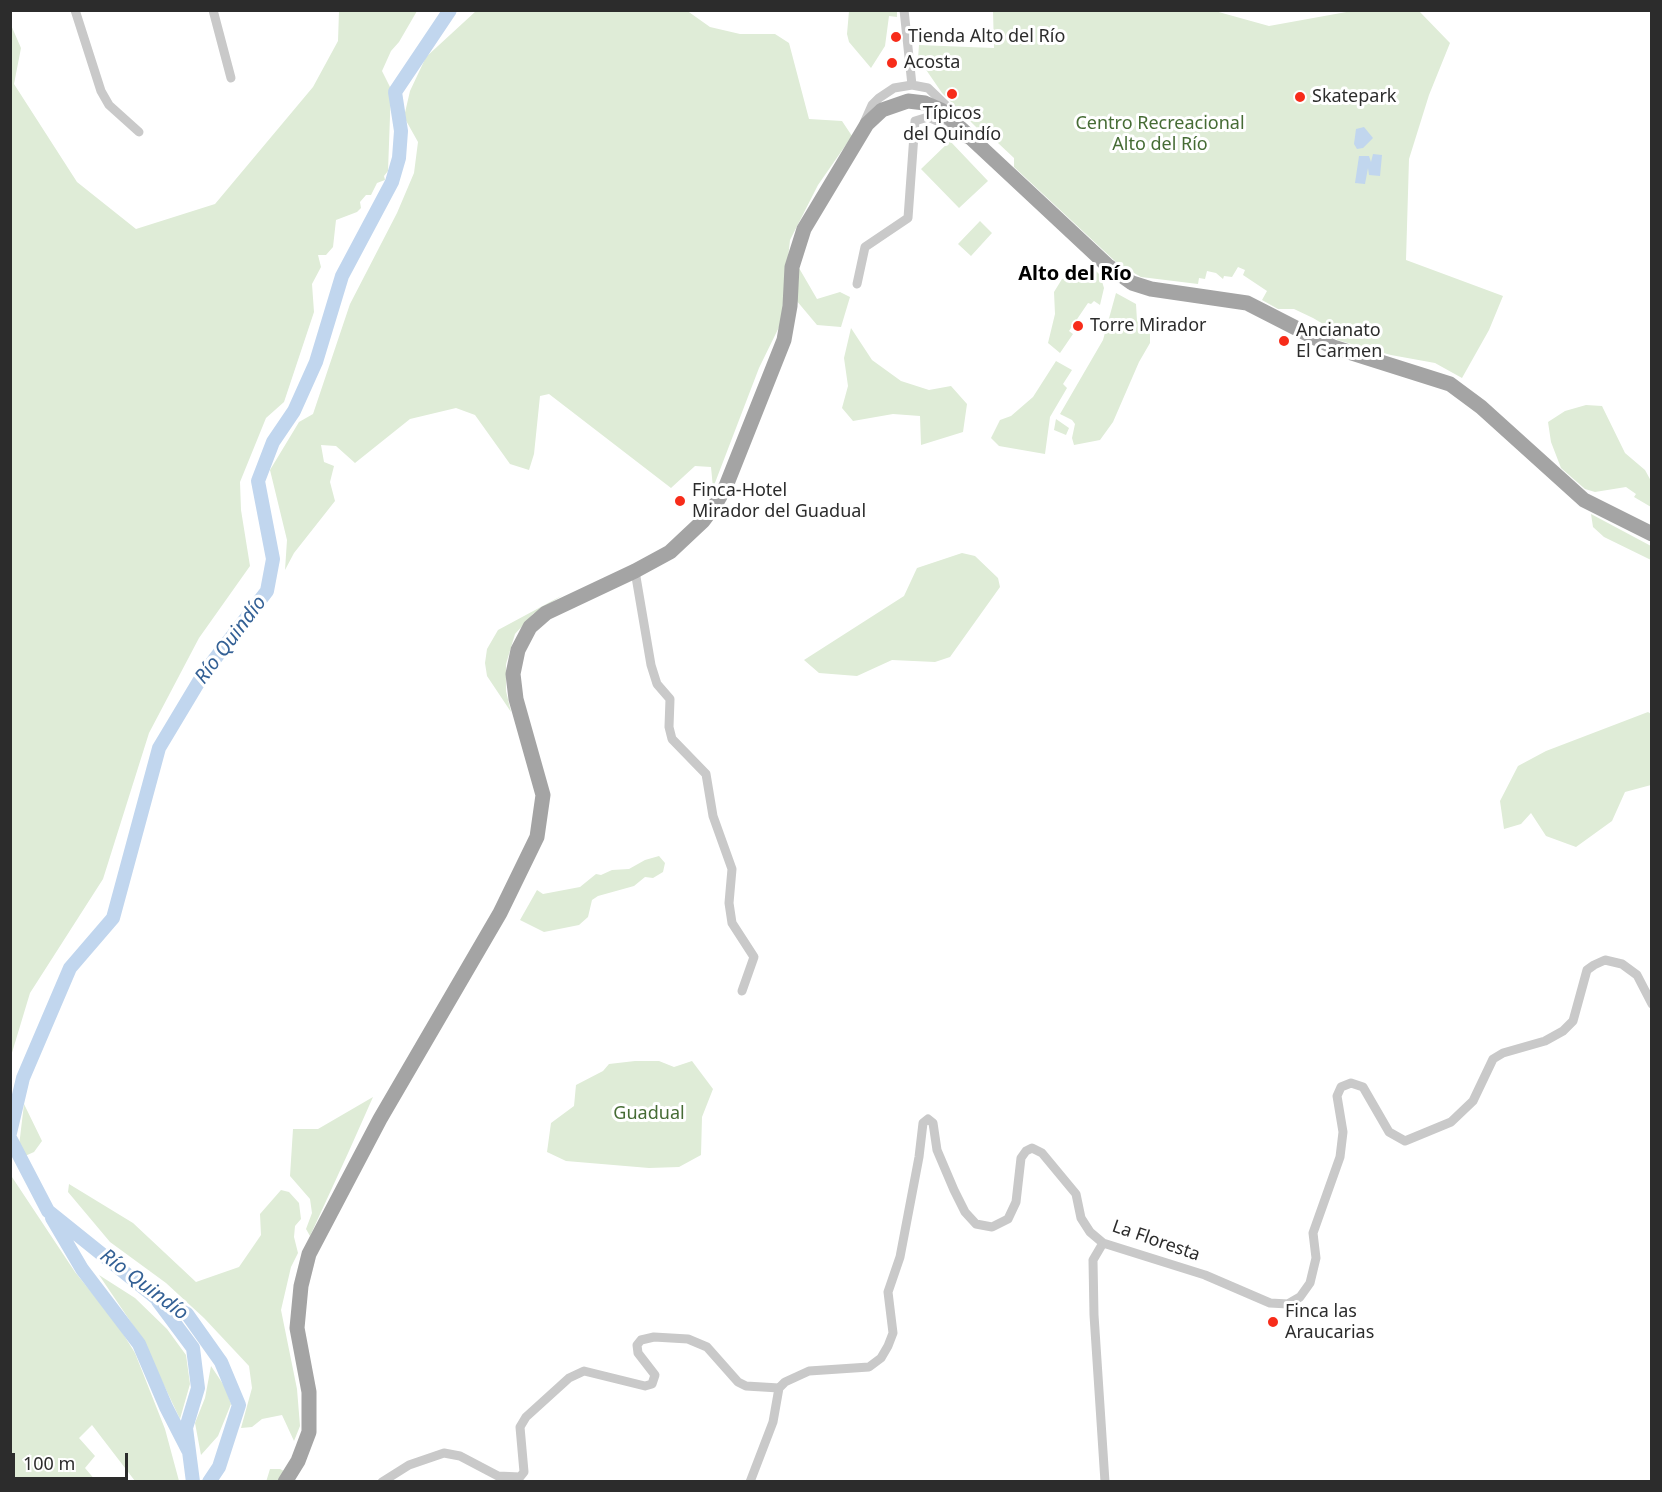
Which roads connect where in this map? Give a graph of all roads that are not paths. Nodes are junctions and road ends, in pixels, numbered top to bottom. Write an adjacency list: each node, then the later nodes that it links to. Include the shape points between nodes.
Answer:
1 (75, 10): 6 (street, via 101,91 109,105)
2 (213, 10): 4 (street)
3 (904, 10): 5 (street)
4 (231, 78)
5 (912, 85): 7 (street, via 894,88 879,98 872,105); 9 (street, via 934,92)
6 (140, 132)
7 (859, 137): 8 (main road, via 882,110 900,102 917,101 941,110); 12 (main road, via 795,250 784,340 726,486 703,521 681,542)
8 (975, 141): 9 (main road); 10 (street, via 957,136 927,117 915,121 908,218 865,247)
9 (1018, 184): 11 (main road, via 1107,265 1141,287 1247,303 1333,347 1459,389 1566,487 1594,506)
10 (857, 284)
11 (1652, 534)
12 (635, 571): 13 (street, via 651,665 671,708 672,739 706,774 713,816 732,869 732,923 754,957); 17 (main road, via 557,607 530,627 518,650 514,686 543,795 537,837 489,934 380,1119 309,1254 297,1328 309,1392 309,1432)
13 (742, 991)
14 (1652, 1004): 15 (street, La Floresta, via 1637,975 1622,964 1605,960 1587,969 1572,1021 1563,1031 1493,1059 1473,1101 1451,1122 1406,1141 1389,1132 1363,1087 1351,1083 1341,1087 1337,1096 1343,1132 1340,1157 1312,1233 1316,1258 1311,1283 1288,1304 1270,1304 1205,1275)
15 (1103, 1243): 16 (street, La Floresta, via 1081,1218 1076,1194 1042,1154 1032,1148 1021,1158 1016,1202 1008,1219 992,1227 970,1220 937,1150 933,1123 928,1119 923,1123 900,1257 888,1292 893,1333 888,1346 869,1367 809,1371); 20 (street, via 1093,1260 1093,1271)
16 (778, 1388): 18 (street, via 738,1382 707,1347 688,1338 641,1340 638,1353 655,1375 652,1384 645,1386 584,1371 569,1378 520,1427 524,1472 520,1477 498,1476 460,1456 444,1453 409,1465); 19 (street, via 773,1422)
17 (285, 1482)
18 (382, 1482)
19 (750, 1482)
20 (1105, 1482)

